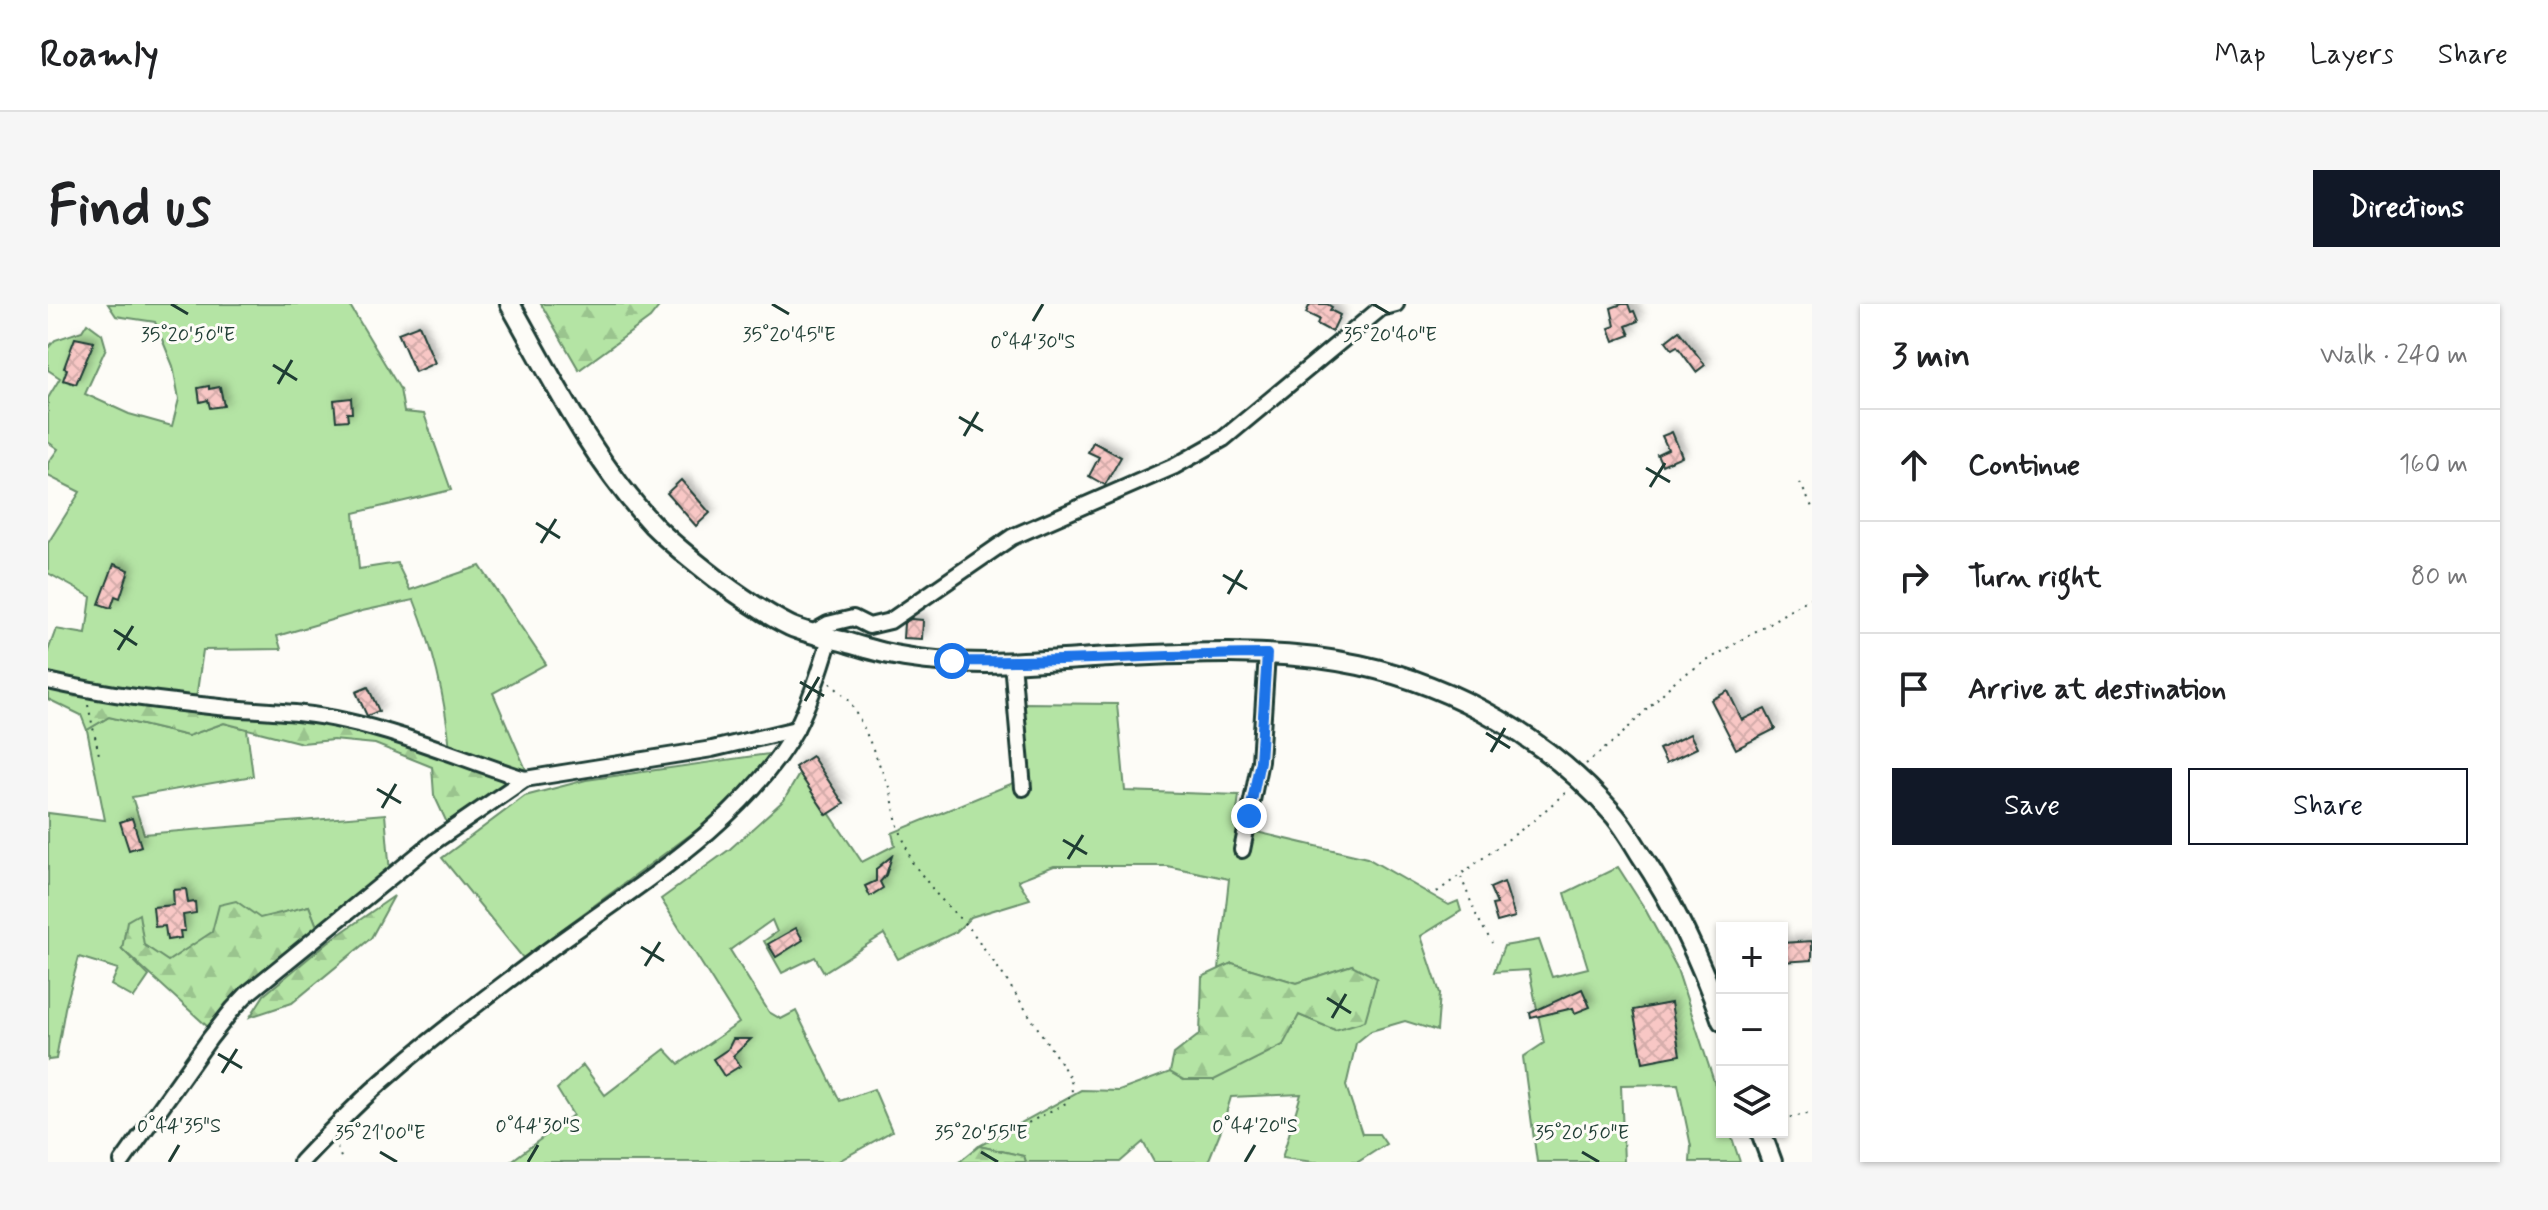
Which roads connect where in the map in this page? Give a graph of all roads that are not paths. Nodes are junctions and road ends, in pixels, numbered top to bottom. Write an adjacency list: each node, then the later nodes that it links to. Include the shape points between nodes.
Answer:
1 (510, 304): 3 (main road, via 582,432 654,526 765,613)
2 (1396, 304): 3 (street, via 1381,308 1223,439 1175,466 1012,537 890,621 869,626 853,618 828,624)
3 (821, 636): 5 (main road, via 896,656); 7 (street, via 820,674)
4 (1267, 654): 5 (main road); 10 (street, via 1260,761); 11 (main road, via 1355,664 1411,678 1524,735 1616,817 1682,921)
5 (1012, 662): 9 (street)
6 (48, 681): 8 (street, via 160,700 344,720)
7 (796, 729): 8 (street, via 712,749); 14 (street, via 728,815 392,1073)
8 (525, 779): 13 (street, via 435,841 247,994)
9 (1023, 788)
10 (1242, 850)
11 (1716, 1005)
12 (1763, 1138): 15 (main road)
13 (122, 1162)
14 (301, 1162)
15 (1772, 1162)

